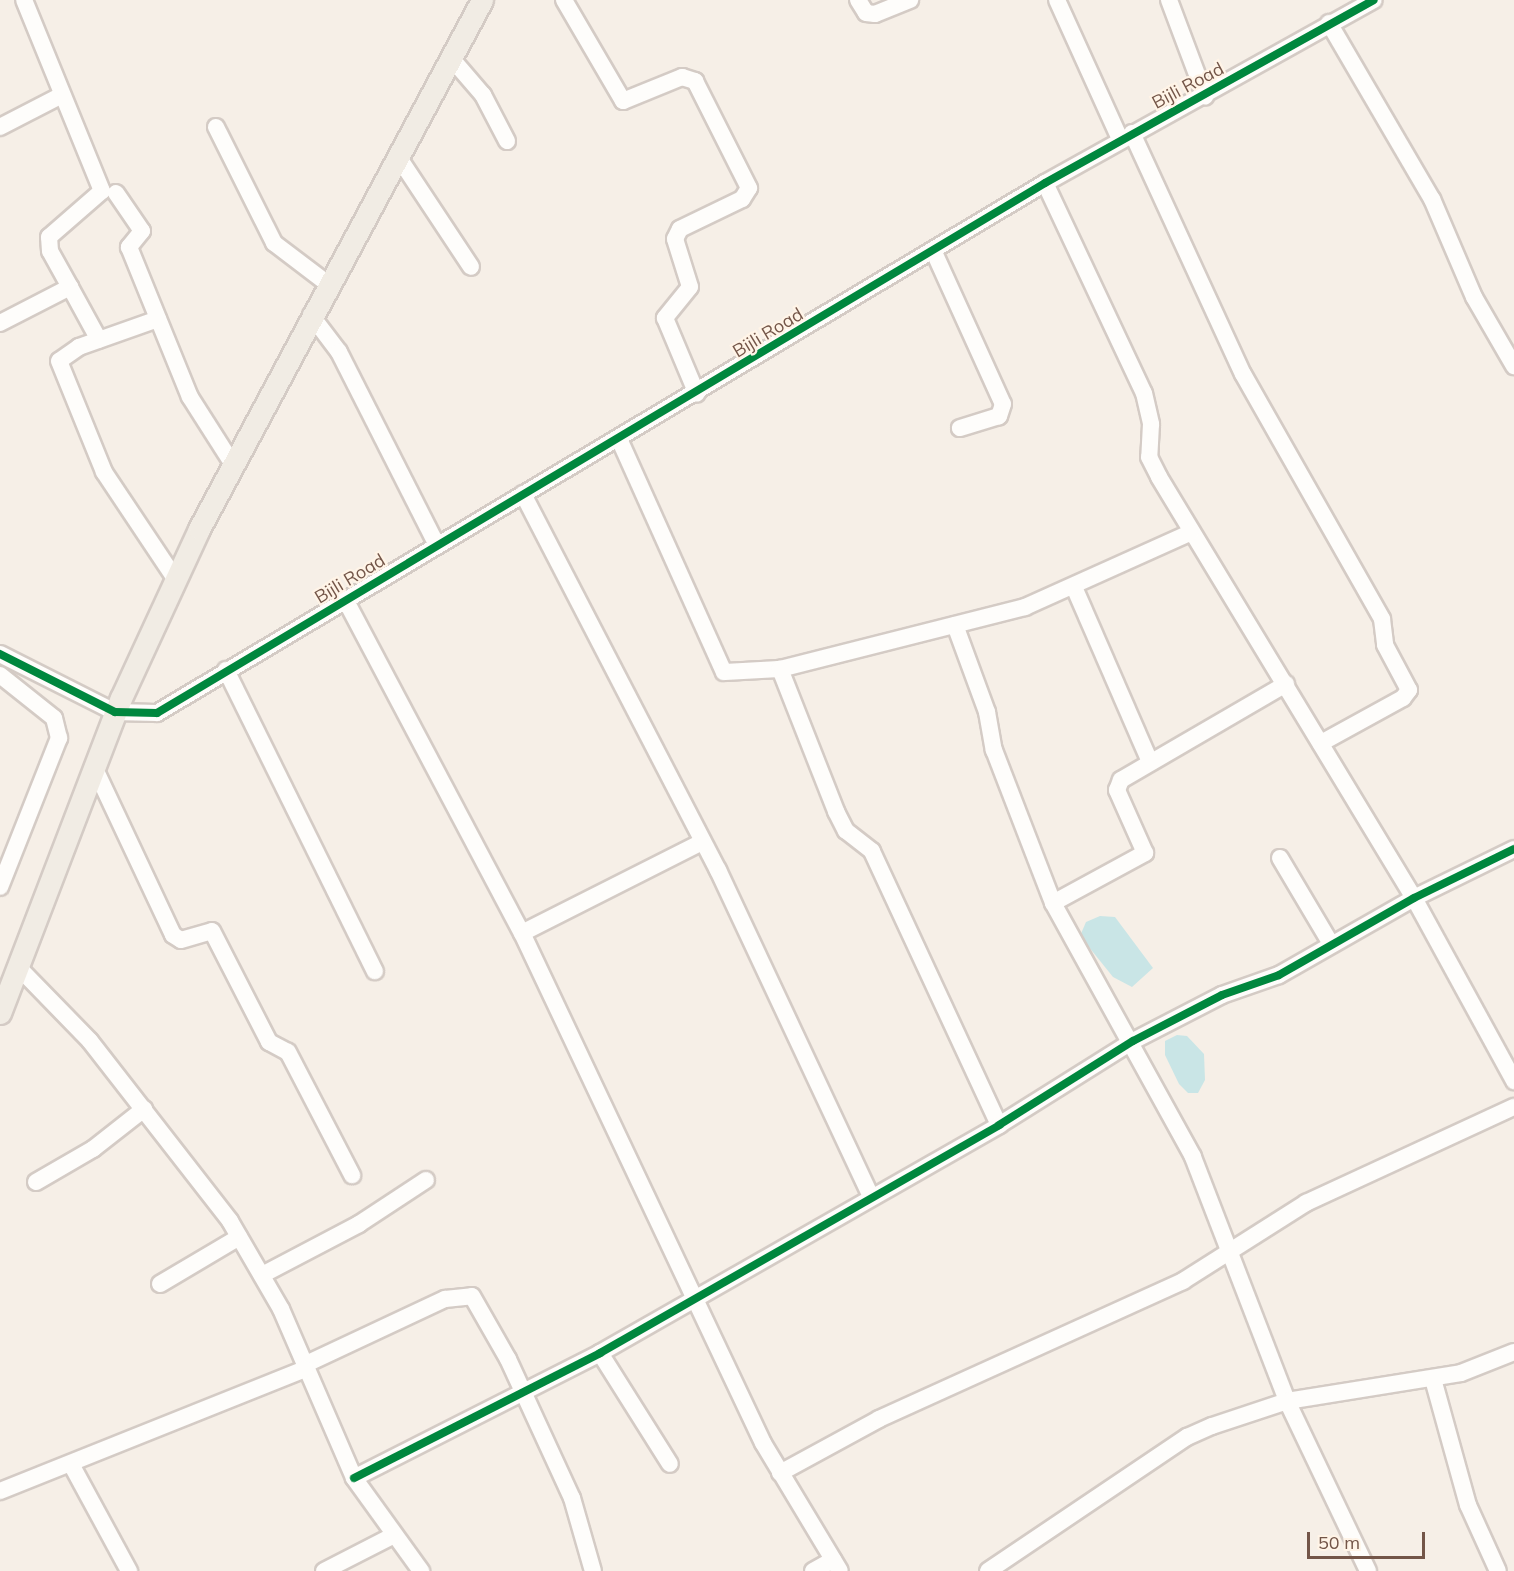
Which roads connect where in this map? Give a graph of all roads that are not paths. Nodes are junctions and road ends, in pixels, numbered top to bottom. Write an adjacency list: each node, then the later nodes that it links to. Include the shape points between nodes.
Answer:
1 (24, 0): 11 (street)
2 (482, 0): 10 (main road)
3 (564, 0): 29 (street, via 623,101 682,77 695,81 749,188 742,199 676,234 690,287 665,318)
4 (858, 0): 5 (street, via 866,13 875,14)
5 (910, 0)
6 (1057, 0): 15 (street)
7 (1168, 0): 12 (street)
8 (1374, 0): 9 (street, Bijli Road)
9 (1329, 23): 12 (street, Bijli Road); 28 (street, via 1432,199 1474,297)
10 (452, 59): 16 (street, via 483,94); 17 (main road)
11 (60, 96): 13 (street); 23 (street, via 102,190 50,237 50,251)
12 (1206, 96): 15 (street, Bijli Road)
13 (0, 127)
14 (216, 127): 22 (street, via 274,243)
15 (1126, 136): 18 (street, Bijli Road); 46 (street, via 1243,374 1382,619 1385,645 1409,690)
16 (507, 141)
17 (397, 155): 21 (street); 22 (main road)
18 (1045, 183): 20 (street, Bijli Road); 34 (street, via 1144,393 1151,424 1149,458)
19 (116, 193): 25 (street, via 142,231 129,247)
20 (933, 250): 29 (street, Bijli Road); 30 (street, via 1003,404 999,416)
21 (471, 267)
22 (328, 284): 24 (main road)
23 (70, 287): 26 (street); 27 (street)
24 (311, 315): 32 (main road); 35 (street, via 339,352)
25 (158, 319): 27 (street); 32 (street, via 202,422)
26 (0, 323)
27 (99, 340): 36 (street, via 63,355 64,380 123,507)
28 (1514, 366)
29 (697, 394): 31 (street, Bijli Road)
30 (960, 428)
31 (620, 441): 33 (street, Bijli Road); 41 (street, via 724,672)
32 (232, 463): 36 (main road)
33 (523, 494): 35 (street, Bijli Road); 49 (street)
34 (1190, 533): 37 (street); 44 (street)
35 (437, 545): 38 (street, Bijli Road)
36 (176, 580): 45 (main road)
37 (1074, 587): 39 (street); 47 (street)
38 (345, 599): 42 (street, Bijli Road); 55 (street)
39 (956, 625): 41 (street); 54 (street, via 987,712 994,750)
40 (0, 654): 45 (street)
41 (780, 669): 64 (street, via 836,811 846,831 873,851)
42 (226, 670): 45 (street, Bijli Road, via 157,713); 58 (street)
43 (0, 675): 52 (street, via 54,718 59,738)
44 (1286, 684): 46 (street); 47 (street)
45 (115, 712): 48 (main road)
46 (1321, 743): 53 (street)
47 (1150, 762): 54 (street, via 1117,784 1145,853)
48 (95, 769): 57 (main road); 65 (street, via 173,935 181,940 212,931 269,1042 288,1052)
49 (702, 842): 55 (street); 68 (street)
50 (1514, 849): 53 (street)
51 (1280, 858): 56 (street)
52 (0, 887)
53 (1414, 898): 56 (street); 61 (street)
54 (1053, 903): 60 (street)
55 (522, 933): 73 (street)
56 (1331, 944): 60 (street, via 1280,975 1222,995)
57 (20, 969): 59 (main road); 63 (street)
58 (375, 971)
59 (0, 1013)
60 (1133, 1041): 64 (street); 70 (street, via 1188,1146)
61 (1514, 1081)
62 (1514, 1107): 70 (street, via 1306,1203)
63 (144, 1109): 67 (street, via 93,1149); 69 (street)
64 (999, 1125): 68 (street)
65 (352, 1175)
66 (426, 1180): 71 (street, via 359,1224)
67 (36, 1182)
68 (871, 1197): 73 (street)
69 (239, 1237): 71 (street); 72 (street)
70 (1231, 1246): 79 (street); 82 (street, via 1183,1281 879,1419)
71 (262, 1275): 76 (street)
72 (160, 1284)
73 (692, 1297): 75 (street); 82 (street)
74 (1514, 1352): 77 (street)
75 (600, 1353): 78 (street); 81 (street)
76 (304, 1367): 78 (street, via 445,1299 468,1295 477,1301); 80 (street); 83 (street)
77 (1433, 1379): 79 (street); 94 (street, via 1468,1504)
78 (525, 1394): 83 (street); 90 (street, via 572,1498)
79 (1287, 1401): 92 (street, via 1186,1437); 93 (street)
80 (71, 1464): 84 (street); 87 (street)
81 (670, 1464)
82 (780, 1473): 86 (street)
83 (354, 1478): 85 (street)
84 (0, 1491)
85 (392, 1536): 88 (street); 89 (street)
86 (836, 1565): 91 (street)
87 (129, 1571)
88 (324, 1571)
89 (421, 1571)
90 (593, 1571)
91 (813, 1571)
92 (988, 1571)
93 (1368, 1571)
94 (1498, 1571)

